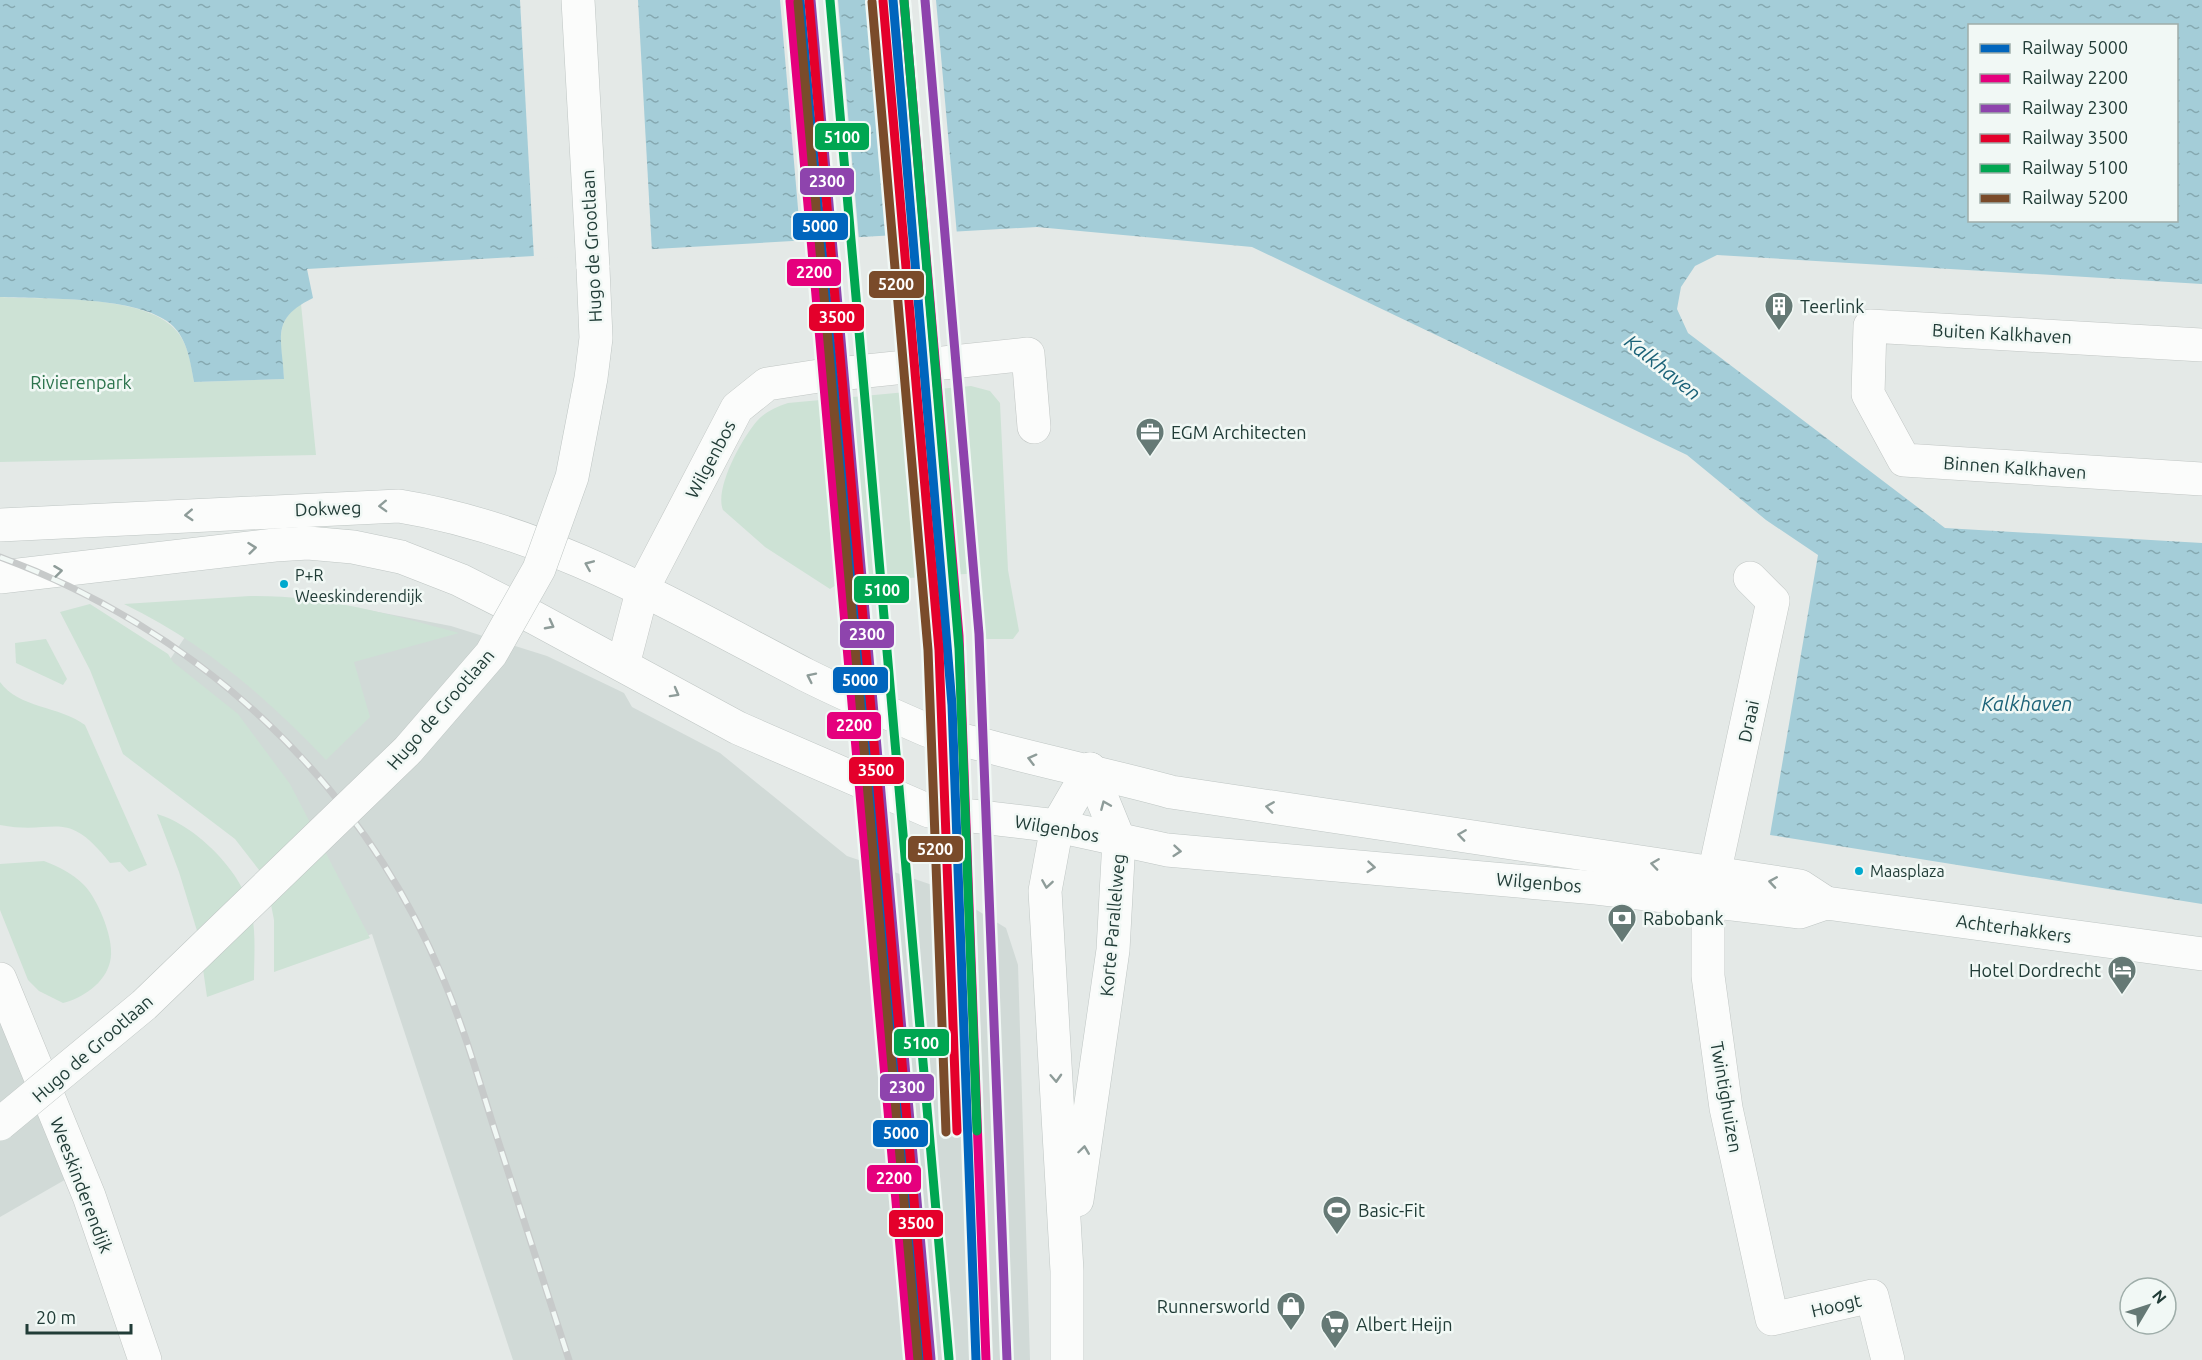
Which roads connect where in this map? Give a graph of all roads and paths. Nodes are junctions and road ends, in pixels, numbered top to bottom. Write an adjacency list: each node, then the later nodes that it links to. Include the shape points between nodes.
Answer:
1 (578, 0): 17 (main road, Hugo de Grootlaan, bridge, via 596,338 572,477 539,569 491,654 408,750 144,1005)
2 (2202, 345): 3 (main road, Buiten Kalkhaven, via 1870,326)
3 (1868, 394): 5 (main road, Binnen Kalkhaven, via 1904,460)
4 (1034, 427): 9 (main road, Wilgenbos, via 1028,354 767,384 737,408)
5 (2202, 479)
6 (0, 525): 9 (main road, Dokweg, one-way to 6, via 530,540 441,513 399,506)
7 (0, 577): 10 (main road, Dokweg, one-way to 10, via 275,545 308,543 353,548 401,557 460,580)
8 (1750, 578): 14 (main road, Draai, via 1773,601)
9 (643, 588): 10 (main road, Wilgenbos); 11 (main road, Wilgenbos, one-way to 9, via 925,729 809,676)
10 (623, 665): 12 (main road, Wilgenbos, one-way to 12, via 738,728 929,811)
11 (1090, 770): 12 (main road, Korte Parallelweg); 13 (main road, Korte Parallelweg, one-way to 11); 14 (main road, Wilgenbos, one-way to 11, via 1171,792)
12 (1057, 826): 13 (main road, Wilgenbos); 18 (main road, Korte Parallelweg, one-way to 18, via 1045,891)
13 (1119, 840): 14 (main road, Wilgenbos, one-way to 14, via 1167,850 1596,888); 18 (main road, Korte Parallelweg, one-way to 13, via 1113,950)
14 (1711, 887): 15 (main road, Achterhakkers, via 1800,886 1826,903); 19 (main road, Twintighuizen, via 1708,976 1726,1108)
15 (2202, 954)
16 (0, 979): 20 (main road, Weeskinderendijk, via 89,1196)
17 (0, 1124)
18 (1067, 1271): 21 (main road, Korte Parallelweg)
19 (1772, 1319): 22 (main road, Hoogt, via 1872,1296)
20 (145, 1360)
21 (1067, 1360)
22 (1888, 1360)

